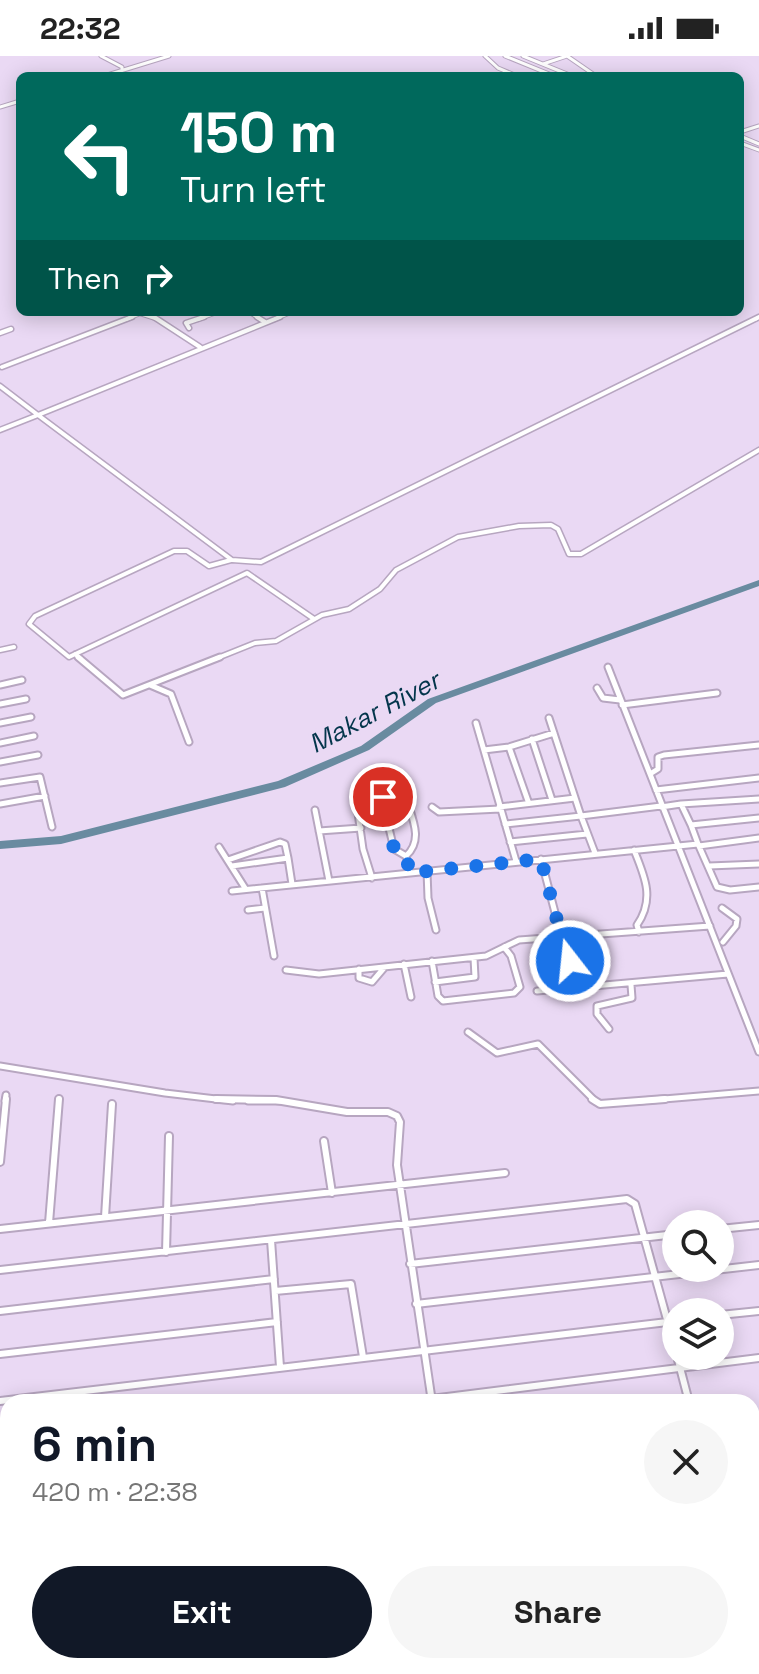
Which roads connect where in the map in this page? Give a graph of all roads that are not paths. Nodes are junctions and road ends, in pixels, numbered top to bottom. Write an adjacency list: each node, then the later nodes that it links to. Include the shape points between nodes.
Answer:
1 (101, 56): 8 (street)
2 (169, 56): 8 (street)
3 (485, 56): 10 (street)
4 (505, 56): 11 (street)
5 (523, 56): 7 (street)
6 (568, 56): 7 (street); 13 (street)
7 (543, 64): 12 (street)
8 (121, 71): 9 (street)
9 (118, 72)
10 (508, 72)
11 (544, 72)
12 (562, 72)
13 (590, 72)
14 (129, 316): 25 (street)
15 (153, 316): 24 (street)
16 (206, 316): 21 (street, via 186,323)
17 (256, 316): 20 (street)
18 (282, 316): 20 (street)
19 (759, 317): 30 (street, via 269,560)
20 (266, 322): 24 (street)
21 (189, 328)
22 (11, 329): 23 (street)
23 (0, 333)
24 (201, 348): 27 (street)
25 (1, 367)
26 (0, 386): 27 (street)
27 (38, 415): 28 (street); 30 (street)
28 (0, 430)
29 (759, 450): 31 (street, via 581,554 569,554 551,525 458,537 396,570 380,589 349,609)
30 (232, 560): 34 (street, via 209,566 187,551 174,551 31,618 32,628 69,657)
31 (314, 619): 34 (street, via 247,573); 38 (street, via 276,641 255,643)
32 (14, 647): 33 (street)
33 (0, 650)
34 (75, 654): 38 (street, via 123,695)
35 (608, 667): 42 (street)
36 (22, 680): 37 (street)
37 (0, 685)
38 (150, 685): 51 (street, via 171,694)
39 (597, 688): 42 (street, via 603,698)
40 (717, 693): 42 (street)
41 (26, 699): 43 (street)
42 (621, 703): 56 (street)
43 (0, 704)
44 (31, 717): 46 (street)
45 (549, 718): 48 (street)
46 (0, 723)
47 (476, 723): 55 (street)
48 (554, 733): 50 (street); 65 (street)
49 (34, 736): 52 (street)
50 (532, 739): 54 (street); 67 (street)
51 (189, 742)
52 (0, 743)
53 (759, 745): 58 (street)
54 (509, 747): 55 (street); 68 (street)
55 (484, 750): 74 (street)
56 (643, 753): 58 (street); 60 (street)
57 (38, 755): 59 (street)
58 (658, 757): 60 (street, via 658,769)
59 (0, 762)
60 (650, 774): 63 (street)
61 (759, 778): 63 (street)
62 (0, 783): 64 (street, via 39,776)
63 (656, 790): 72 (street)
64 (45, 796): 69 (street); 80 (street)
65 (575, 798): 67 (street); 76 (street)
66 (759, 799): 70 (street)
67 (552, 800): 68 (street)
68 (528, 801): 74 (street)
69 (0, 804)
70 (681, 804): 72 (street); 79 (street)
71 (357, 806): 81 (street)
72 (661, 806): 76 (street); 86 (street)
73 (432, 807): 74 (street, via 439,812)
74 (500, 808): 78 (street)
75 (315, 810): 82 (street)
76 (581, 816): 78 (street); 83 (street)
77 (759, 818): 79 (street)
78 (505, 824): 85 (street)
79 (691, 825): 87 (street)
80 (52, 827)
81 (361, 828): 82 (street); 100 (street)
82 (319, 831): 101 (street)
83 (587, 834): 85 (street); 90 (street)
84 (759, 838): 87 (street)
85 (510, 842): 94 (street)
86 (676, 845): 87 (street); 89 (street); 110 (street)
87 (698, 845): 97 (street)
88 (219, 847): 95 (street)
89 (634, 850): 90 (street); 112 (street, via 649,890)
90 (595, 853): 93 (street)
91 (406, 856): 91 (street, via 418,842 406,798 384,796 394,849); 99 (street)
92 (288, 858): 95 (street); 95 (street, via 280,842); 102 (street)
93 (541, 859): 94 (street); 113 (street)
94 (516, 861): 98 (street)
95 (230, 863): 104 (street)
96 (759, 864): 97 (street)
97 (709, 866): 103 (street, via 721,889)
98 (427, 871): 99 (street); 111 (street)
99 (410, 873): 100 (street)
100 (372, 878): 101 (street)
101 (329, 881): 102 (street)
102 (292, 885): 105 (street)
103 (759, 887)
104 (245, 888): 105 (street); 106 (street)
105 (262, 888): 107 (street)
106 (232, 891)
107 (265, 908): 109 (street); 116 (street)
108 (722, 908): 114 (street, via 737,919)
109 (248, 910)
110 (710, 926): 112 (street); 123 (street)
111 (436, 930)
112 (639, 932): 113 (street)
113 (563, 937): 115 (street, via 519,940); 126 (street)
114 (723, 942)
115 (504, 947): 117 (street); 124 (street, via 511,956 517,992 443,1001)
116 (274, 956)
117 (474, 958): 118 (street); 124 (street, via 475,977)
118 (432, 961): 119 (street); 124 (street)
119 (404, 964): 120 (street); 128 (street)
120 (384, 967): 121 (street); 121 (street, via 372,982 359,978)
121 (359, 969): 122 (street, via 319,974)
122 (286, 970)
123 (728, 974): 125 (street); 131 (street)
124 (435, 982)
125 (631, 985): 126 (street); 129 (street, via 632,998 597,1006)
126 (579, 986): 127 (street)
127 (537, 991)
128 (411, 997)
129 (609, 1029)
130 (468, 1032): 133 (street, via 496,1055 538,1044 600,1104)
131 (759, 1052)
132 (0, 1066): 141 (street, via 165,1093 388,1112 400,1122)
133 (759, 1091)
134 (6, 1095): 139 (street)
135 (59, 1099): 145 (street)
136 (112, 1104): 144 (street)
137 (169, 1136): 143 (street)
138 (324, 1141): 142 (street)
139 (0, 1162)
140 (505, 1173): 141 (street)
141 (400, 1185): 142 (street); 146 (street)
142 (332, 1193): 143 (street)
143 (167, 1210): 144 (street); 153 (street)
144 (105, 1217): 145 (street)
145 (49, 1223): 149 (street)
146 (404, 1224): 151 (street, via 623,1199 635,1204); 152 (street); 154 (street)
147 (759, 1225): 148 (street)
148 (734, 1228)
149 (0, 1229)
150 (662, 1236): 151 (street)
151 (644, 1238): 154 (street); 157 (street)
152 (271, 1240): 153 (street); 158 (street)
153 (166, 1252): 156 (street)
154 (410, 1264): 161 (street)
155 (759, 1265): 157 (street)
156 (0, 1270)
157 (657, 1278): 160 (street); 161 (street)
158 (274, 1279): 159 (street); 162 (street)
159 (275, 1291): 165 (street); 169 (street, via 351,1284)
160 (664, 1298)
161 (416, 1304): 167 (street)
162 (0, 1311)
163 (759, 1311): 164 (street)
164 (734, 1314)
165 (277, 1322): 168 (street); 172 (street)
166 (662, 1322): 167 (street)
167 (424, 1350): 169 (street); 176 (street)
168 (0, 1354)
169 (363, 1357): 172 (street)
170 (759, 1358): 171 (street)
171 (734, 1361)
172 (280, 1367): 175 (street)
173 (665, 1370): 177 (street)
174 (681, 1370): 178 (street)
175 (58, 1394)
176 (431, 1394)
177 (485, 1394)
178 (687, 1394)

